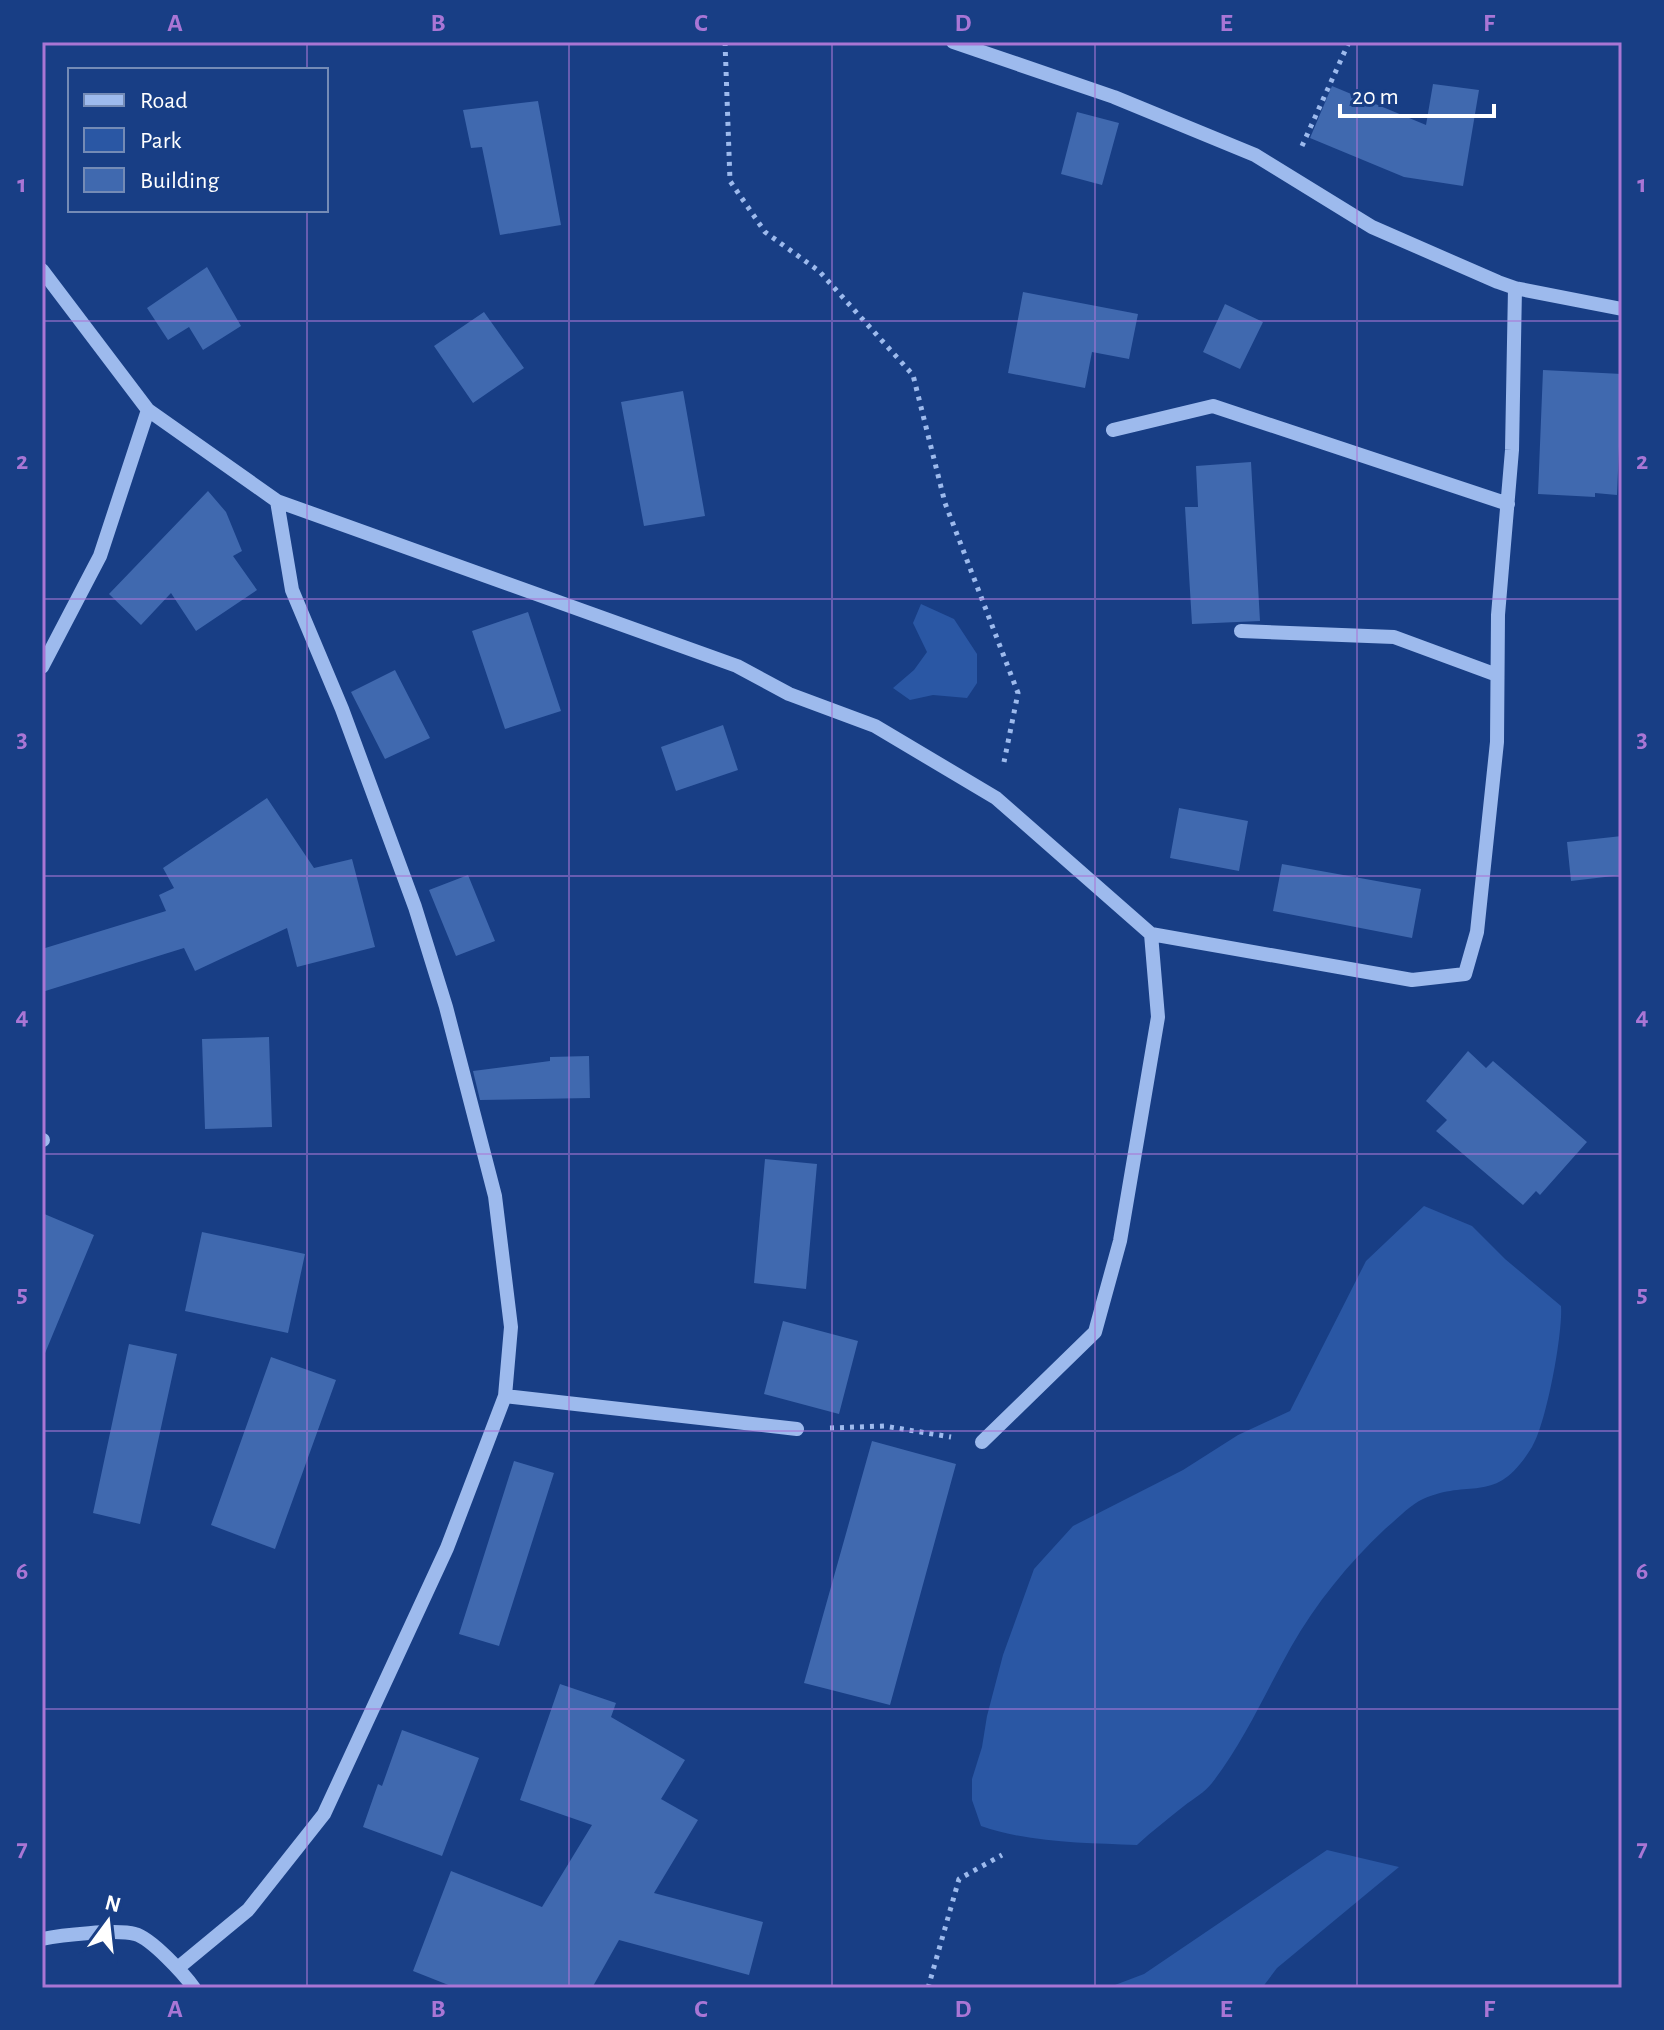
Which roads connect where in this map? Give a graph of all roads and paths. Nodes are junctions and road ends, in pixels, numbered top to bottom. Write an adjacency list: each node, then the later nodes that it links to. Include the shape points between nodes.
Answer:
1 (725, 42): 15 (path, via 730,181 765,232 819,271 913,375 945,503 1018,693)
2 (953, 42): 4 (street, via 1114,97 1255,155)
3 (1349, 42): 4 (path)
4 (1288, 176): 6 (street, via 1372,227)
5 (42, 270): 8 (street)
6 (1515, 288): 7 (street); 11 (street)
7 (1622, 309)
8 (148, 410): 10 (street); 13 (street, via 100,556)
9 (1113, 430): 11 (street, via 1213,406)
10 (277, 501): 15 (street, via 737,666 789,694 875,726); 17 (street, via 292,590 415,907 495,1196 511,1327)
11 (1508, 504): 14 (street)
12 (1241, 631): 14 (street, via 1394,637)
13 (42, 667)
14 (1497, 675): 16 (street, via 1497,742 1485,863 1477,932 1465,974 1412,980)
15 (996, 798): 16 (street)
16 (1151, 934): 19 (street, via 1158,1017 1120,1241 1095,1332)
17 (505, 1396): 18 (street); 22 (street, via 447,1548 324,1814 248,1910)
18 (797, 1429): 19 (path, via 884,1426)
19 (982, 1442)
20 (1002, 1855): 24 (path, via 959,1879)
21 (42, 1939): 22 (street, via 136,1934)
22 (179, 1967): 23 (street)
23 (194, 1988)
24 (928, 1988)

